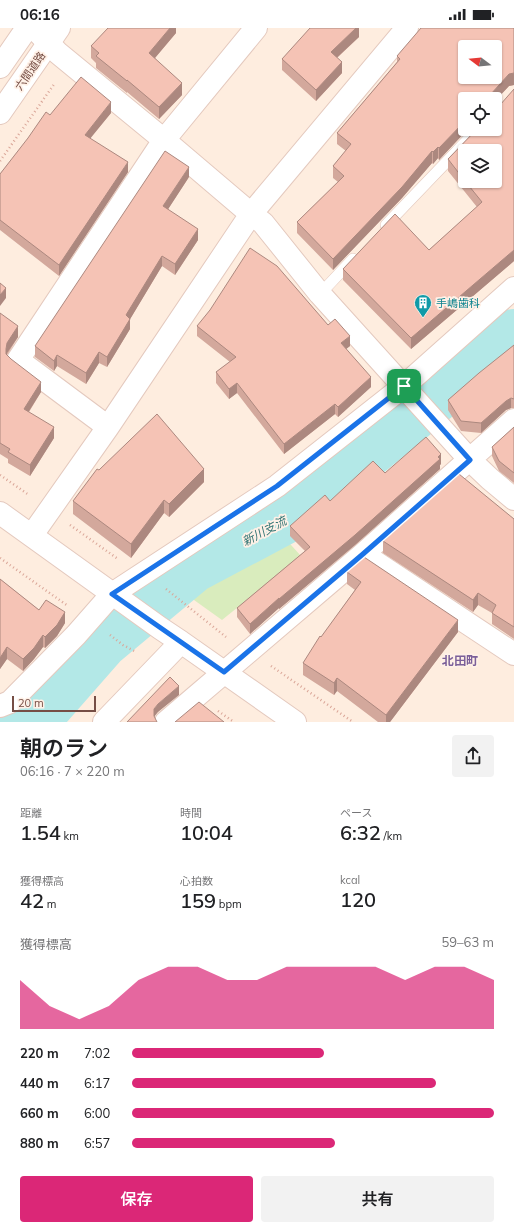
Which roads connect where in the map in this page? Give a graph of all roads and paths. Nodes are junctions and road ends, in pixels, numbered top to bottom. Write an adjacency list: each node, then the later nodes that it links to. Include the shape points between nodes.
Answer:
1 (27, 28): 5 (street)
2 (256, 28): 9 (street)
3 (407, 28): 11 (street)
4 (48, 33): 7 (street, 六間道路); 9 (street, via 64,58)
5 (0, 67)
6 (56, 81): 10 (path)
7 (0, 113)
8 (471, 136): 12 (lane)
9 (164, 140): 11 (street); 18 (street, via 18,360)
10 (0, 161)
11 (251, 214): 15 (street, via 263,223); 18 (street)
12 (380, 231)
13 (358, 254): 15 (lane)
14 (514, 288): 16 (street)
15 (320, 294): 16 (street)
16 (404, 386): 19 (street); 25 (street, via 277,486)
17 (514, 420): 19 (street)
18 (108, 427): 22 (street)
19 (470, 460): 20 (street); 23 (street)
20 (514, 499)
21 (0, 513): 22 (street)
22 (32, 535): 25 (street)
23 (363, 554): 32 (street); 34 (street)
24 (0, 558): 27 (path)
25 (112, 594): 29 (street); 35 (street, via 10,702)
26 (180, 600): 28 (path)
27 (68, 607)
28 (230, 640)
29 (181, 642): 34 (street); 37 (street)
30 (122, 645): 31 (path)
31 (137, 652)
32 (514, 654)
33 (268, 664): 41 (path)
34 (224, 672): 38 (street); 40 (street)
35 (0, 706)
36 (217, 711): 39 (path)
37 (104, 722)
38 (166, 722)
39 (234, 722)
40 (295, 722)
41 (353, 722)

